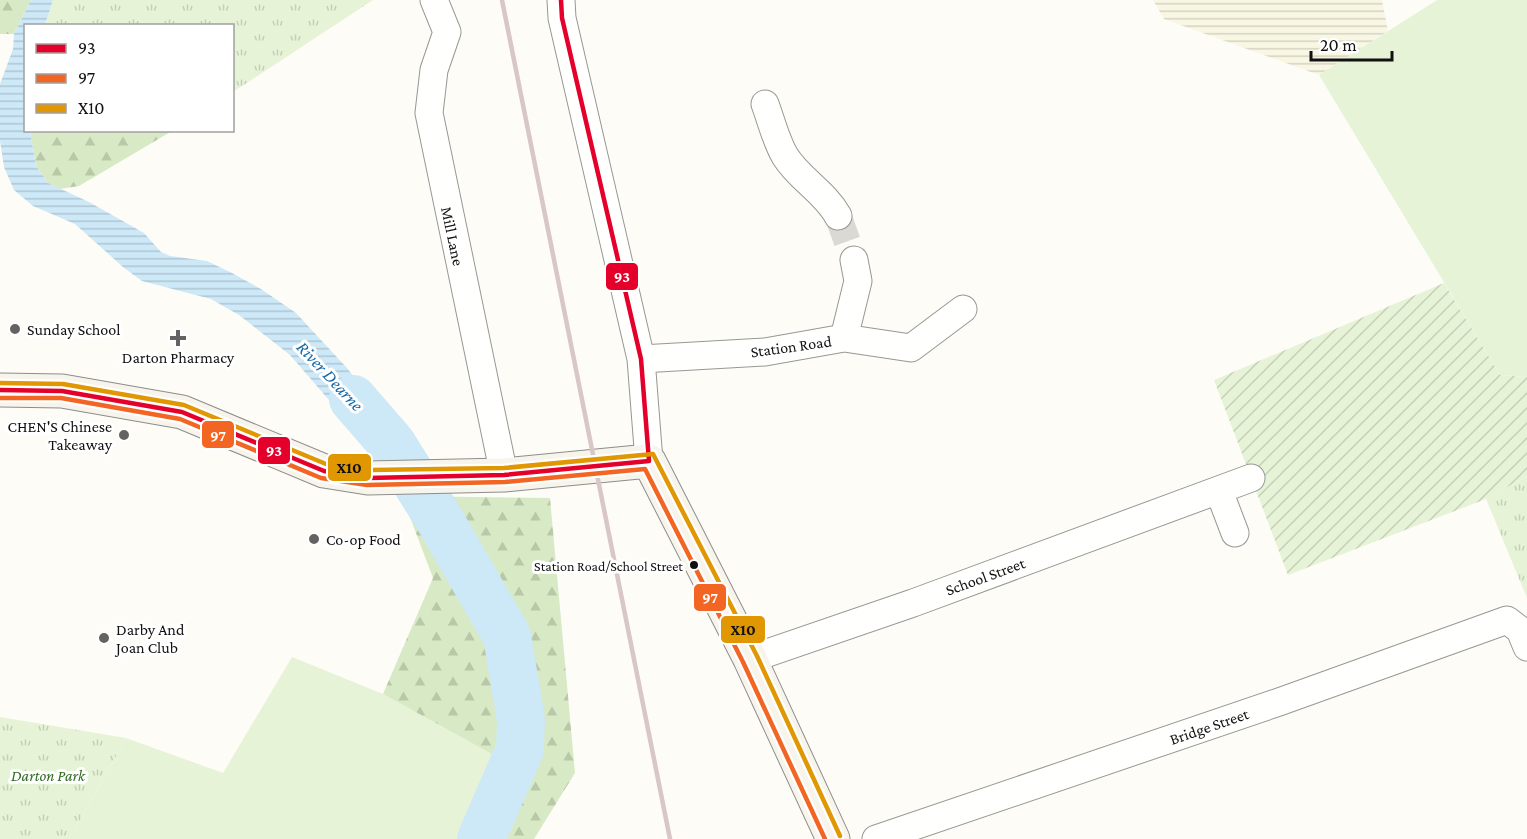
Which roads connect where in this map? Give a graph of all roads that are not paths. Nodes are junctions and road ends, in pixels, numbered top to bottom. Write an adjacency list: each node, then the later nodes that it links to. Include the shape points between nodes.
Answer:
1 (434, 0): 11 (street, Mill Lane, via 447,32 434,70 429,113)
2 (562, 9): 8 (street)
3 (765, 104): 4 (street, via 784,155)
4 (838, 216)
5 (854, 260): 7 (street, via 858,281)
6 (963, 309): 7 (street, Station Road, via 911,348)
7 (844, 338): 8 (street, Station Road, via 765,352)
8 (641, 359): 10 (street)
9 (0, 390): 11 (main road, via 62,391 182,412 324,471 368,478)
10 (649, 461): 11 (main road); 16 (main road)
11 (504, 475)
12 (1251, 478): 13 (street, School Street)
13 (1219, 490): 14 (street); 16 (street, School Street, via 913,603)
14 (1235, 533)
15 (1527, 647): 18 (street, Bridge Street, via 1520,630 1508,620)
16 (750, 658): 17 (main road)
17 (833, 839)
18 (876, 839)

